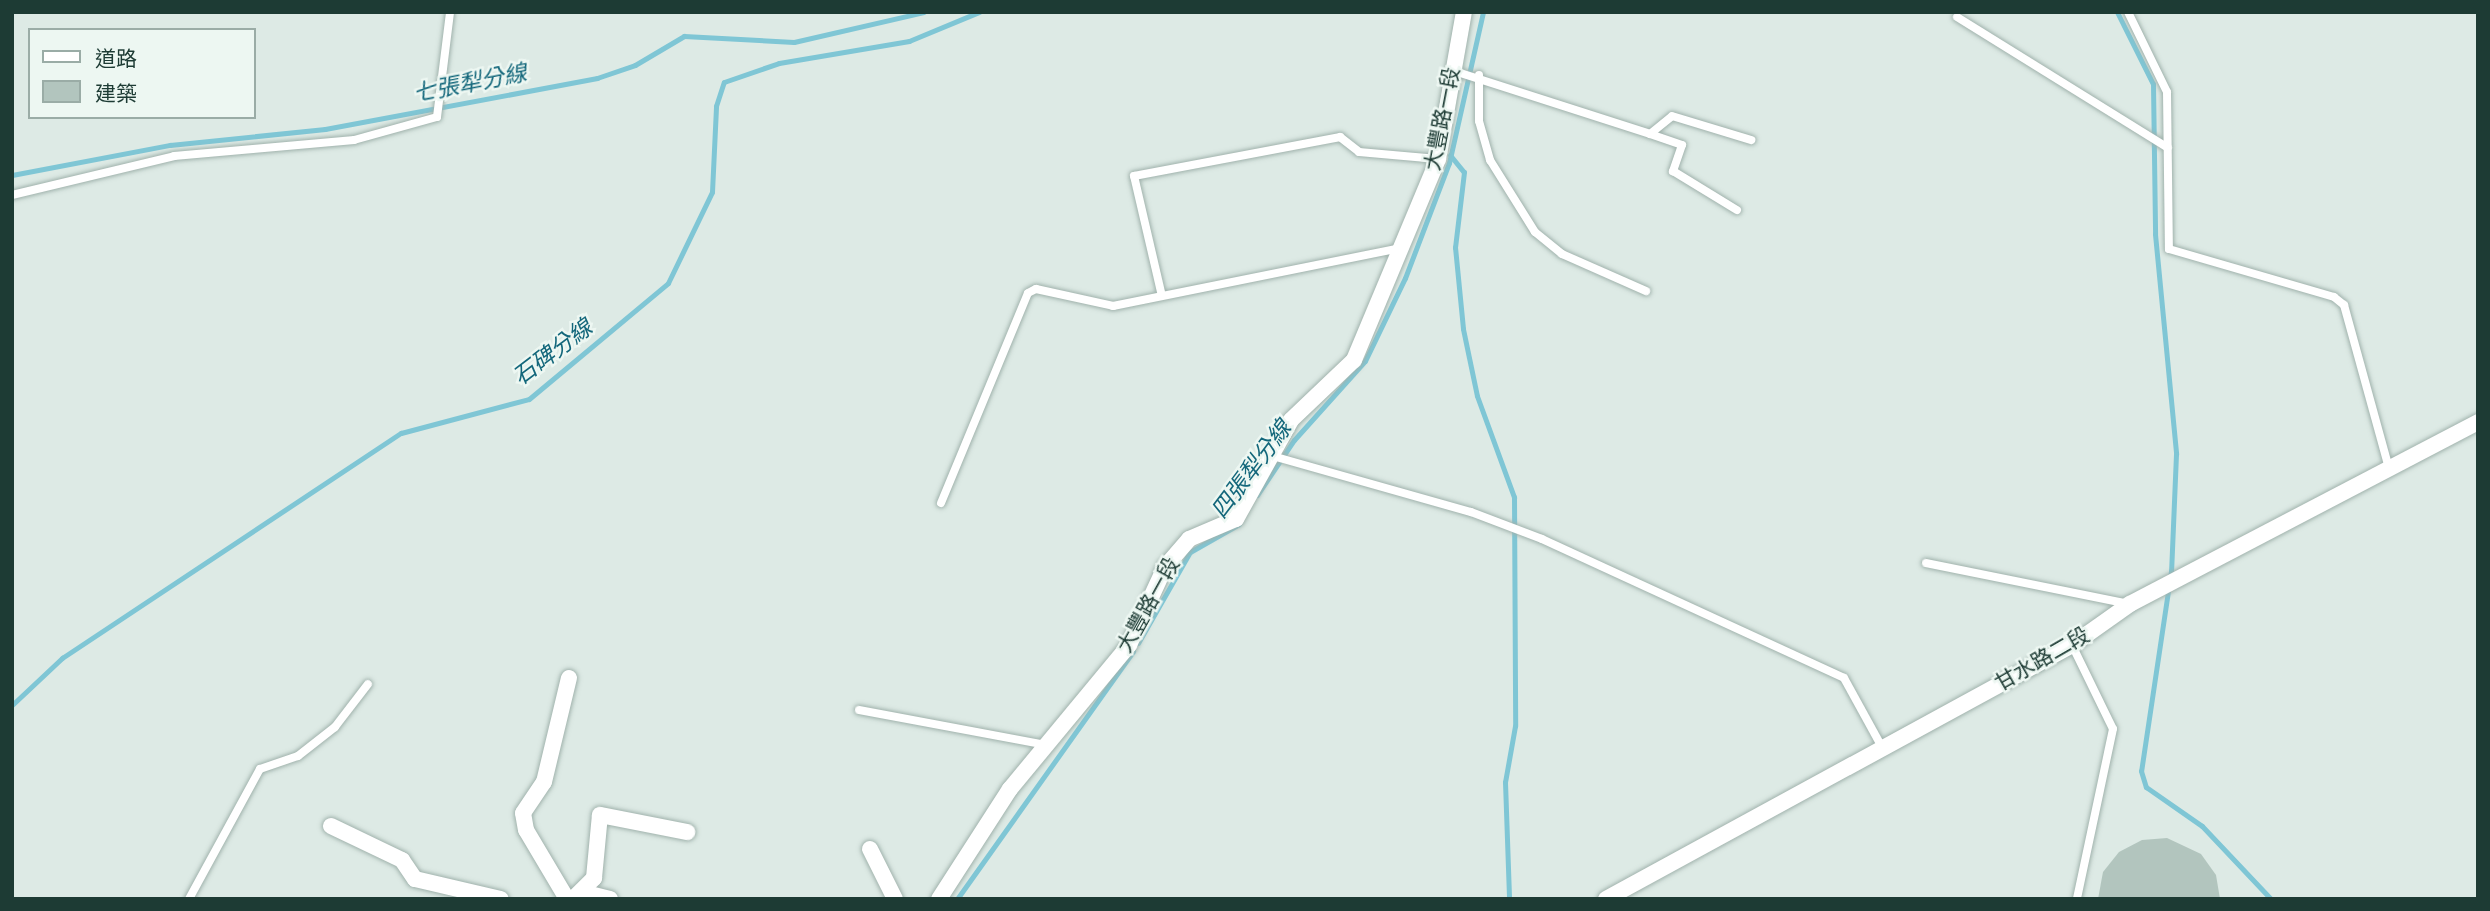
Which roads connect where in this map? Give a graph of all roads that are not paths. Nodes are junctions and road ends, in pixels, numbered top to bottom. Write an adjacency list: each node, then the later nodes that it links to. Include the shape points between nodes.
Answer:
1 (450, 12): 11 (lane, via 437,117 354,140 174,156)
2 (1464, 12): 5 (street, 大豐路一段)
3 (2128, 12): 9 (lane, via 2163,75)
4 (1957, 17): 9 (lane)
5 (1451, 70): 6 (lane); 10 (street, 大豐路一段)
6 (1479, 75): 7 (lane); 14 (lane, via 1479,121 1490,160 1535,232 1562,254)
7 (1650, 134): 8 (lane, via 1672,116); 12 (lane, via 1682,145 1673,171)
8 (1751, 140)
9 (2168, 148): 18 (lane, via 2169,249 2334,297 2344,306)
10 (1438, 159): 13 (street, 大豐路一段); 15 (lane, via 1359,152 1340,137 1134,176)
11 (12, 195)
12 (1737, 210)
13 (1405, 247): 15 (lane); 17 (street, 大豐路一段, via 1354,360 1291,420)
14 (1646, 291)
15 (1161, 292): 19 (lane, via 1113,306 1036,289 1028,293)
16 (2478, 422): 18 (street, 甘水路二段)
17 (1269, 455): 26 (street, 大豐路一段, via 1236,519 1189,539 1165,567 1129,645); 27 (lane, via 1471,512 1542,539 1844,678)
18 (2389, 468): 21 (street, 甘水路二段)
19 (941, 503)
20 (1926, 563): 21 (lane)
21 (2130, 604): 22 (street, 甘水路二段)
22 (2072, 645): 27 (street, 甘水路二段); 39 (lane, via 2113,729)
23 (569, 678): 34 (street, via 544,782 523,813 526,830)
24 (368, 684): 32 (lane, via 335,727 307,748 260,769)
25 (859, 710): 26 (lane)
26 (1049, 745): 37 (street, 大豐路一段, via 1010,789)
27 (1882, 747): 38 (street, 甘水路二段)
28 (331, 826): 33 (street, via 402,860 415,879)
29 (687, 832): 31 (street, via 600,815 594,878)
30 (870, 849): 36 (street)
31 (578, 895): 35 (street)
32 (188, 899)
33 (501, 899)
34 (567, 899)
35 (610, 899)
36 (895, 899)
37 (939, 899)
38 (1606, 899)
39 (2077, 899)

